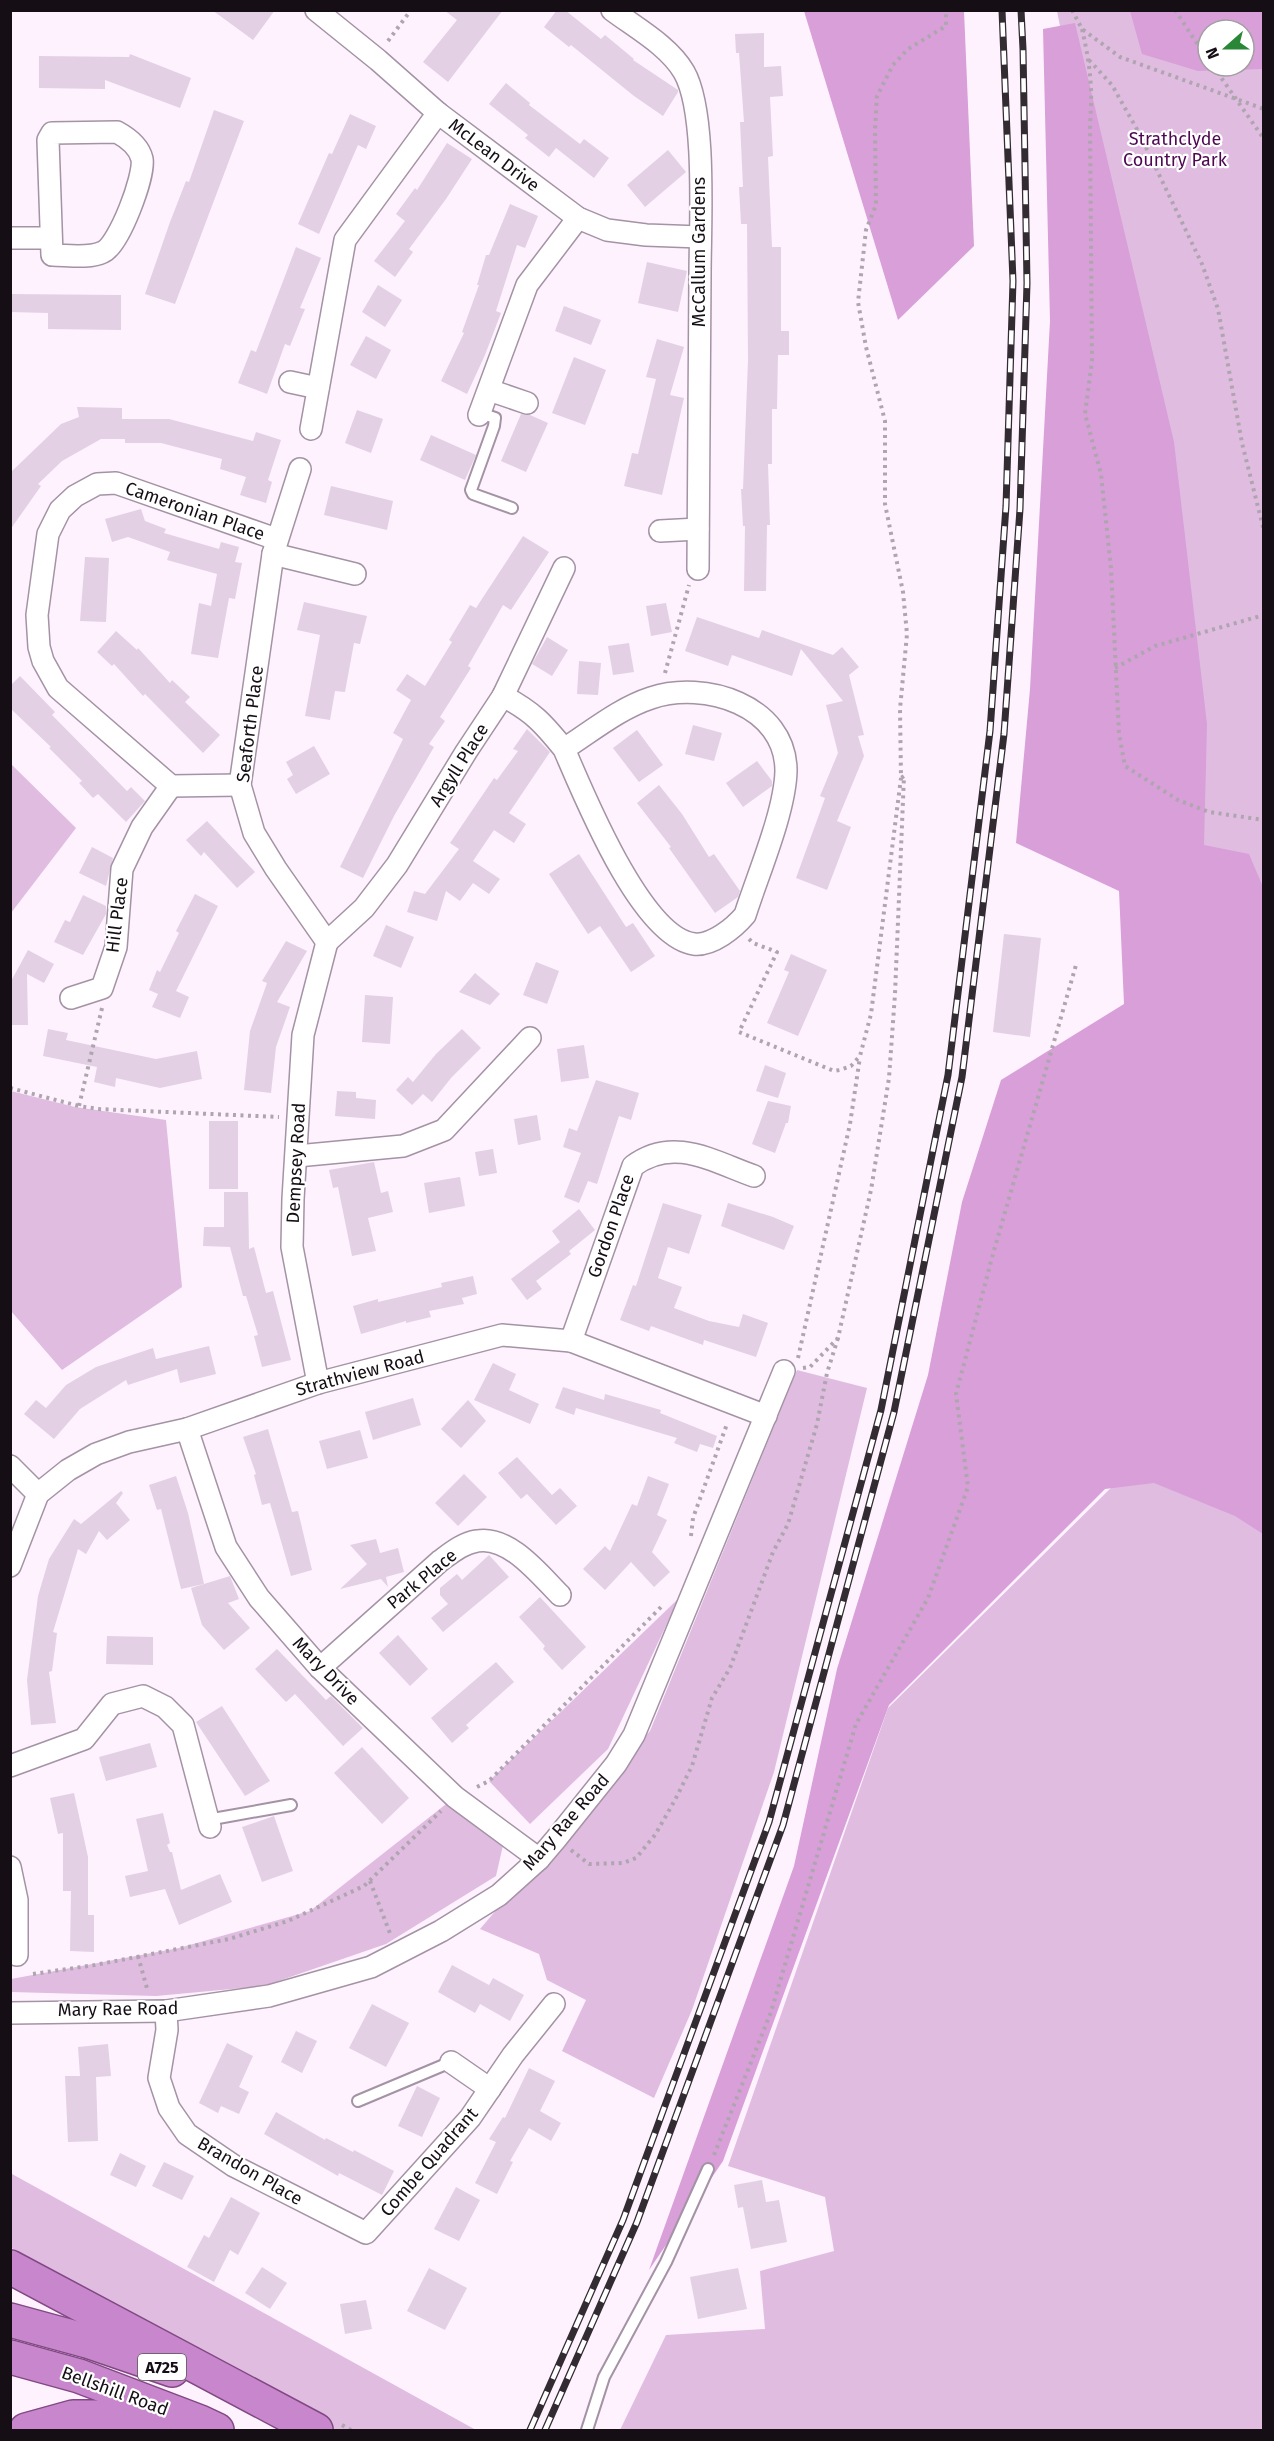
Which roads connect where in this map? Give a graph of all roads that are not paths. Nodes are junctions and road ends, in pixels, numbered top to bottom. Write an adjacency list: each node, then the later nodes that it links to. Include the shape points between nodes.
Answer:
1 (316, 10): 3 (street, McLean Drive)
2 (612, 10): 5 (street, McCallum Gardens, via 667,52 684,72 699,131)
3 (438, 113): 4 (street, McLean Drive); 9 (street, via 345,240)
4 (578, 218): 5 (street, McLean Drive, via 607,230); 10 (street, via 527,285)
5 (700, 237): 16 (street, McCallum Gardens)
6 (10, 238): 7 (street)
7 (50, 238): 7 (street, via 48,140 52,133 117,132 132,141 142,158 141,178 115,242 104,252 52,255)
8 (290, 382): 9 (street)
9 (318, 388): 13 (street)
10 (489, 390): 11 (street); 12 (street)
11 (527, 403)
12 (479, 414): 15 (lane, via 495,418 472,494)
13 (311, 429)
14 (300, 469): 18 (street, Seaforth Place)
15 (512, 508)
16 (698, 529): 17 (street); 20 (street, McCallum Gardens)
17 (660, 531)
18 (274, 547): 21 (street); 24 (street, Seaforth Place); 25 (street, Cameronian Place, via 116,483 97,484 75,496 60,510 48,534 37,615 43,662 58,688)
19 (564, 568): 22 (street, Argyll Place)
20 (698, 569)
21 (355, 574)
22 (503, 696): 23 (street, via 541,720); 26 (street, Argyll Place, via 397,865 364,908)
23 (564, 749): 23 (street, via 650,698 689,692 739,703 775,730 783,745 784,795 745,915 737,924 718,937 696,944 676,938 666,928 630,884 599,828)
24 (240, 785): 25 (street); 26 (street, Seaforth Place, via 254,833)
25 (171, 786): 27 (street, Hill Place, via 142,828 122,869 116,947 102,987)
26 (327, 942): 29 (street, Dempsey Road, via 303,1035)
27 (71, 998)
28 (530, 1038): 29 (street, via 444,1130 403,1146)
29 (297, 1156): 33 (street, Dempsey Road, via 292,1247)
30 (754, 1176): 31 (street, Gordon Place, via 683,1151 661,1151 633,1166)
31 (571, 1341): 33 (street, Strathview Road, via 502,1335); 34 (street, Strathview Road)
32 (790, 1370): 34 (street, Mary Rae Road)
33 (318, 1383): 35 (street, Strathview Road)
34 (766, 1416): 44 (street, Mary Rae Road, via 634,1735 616,1764)
35 (187, 1429): 37 (street, Strathview Road, via 96,1454); 40 (street, Mary Drive, via 226,1547 259,1598)
36 (10, 1466): 37 (street)
37 (38, 1494): 38 (street)
38 (10, 1566)
39 (560, 1595): 40 (street, Park Place, via 517,1552 478,1540 440,1561)
40 (320, 1668): 44 (street, Mary Drive, via 455,1797)
41 (10, 1766): 43 (street, via 84,1739 112,1704 143,1696 165,1707 183,1725)
42 (291, 1805): 43 (lane)
43 (208, 1823)
44 (539, 1859): 48 (street, Mary Rae Road, via 499,1895 371,1967 269,1996)
45 (10, 1867): 46 (street, via 17,1900)
46 (17, 1955)
47 (554, 2004): 51 (street, Combe Quadrant)
48 (160, 2011): 49 (street, Mary Rae Road); 54 (street, Brandon Place, via 166,2030 159,2078 169,2108 187,2134 234,2166)
49 (10, 2013)
50 (451, 2062): 51 (street, Combe Quadrant); 52 (lane)
51 (490, 2089): 54 (street, Combe Quadrant, via 470,2118)
52 (358, 2101)
53 (708, 2169): 63 (lane, via 666,2262 603,2377)
54 (366, 2233)
55 (10, 2267): 62 (highway)
56 (10, 2320): 61 (highway, Bellshill Road / A725, via 175,2371)
57 (10, 2357): 60 (highway, Bellshill Road / A725, via 79,2376)
58 (26, 2430): 59 (highway, via 73,2417 116,2417)
59 (155, 2430)
60 (217, 2430)
61 (308, 2430)
62 (316, 2430)
63 (587, 2430)

